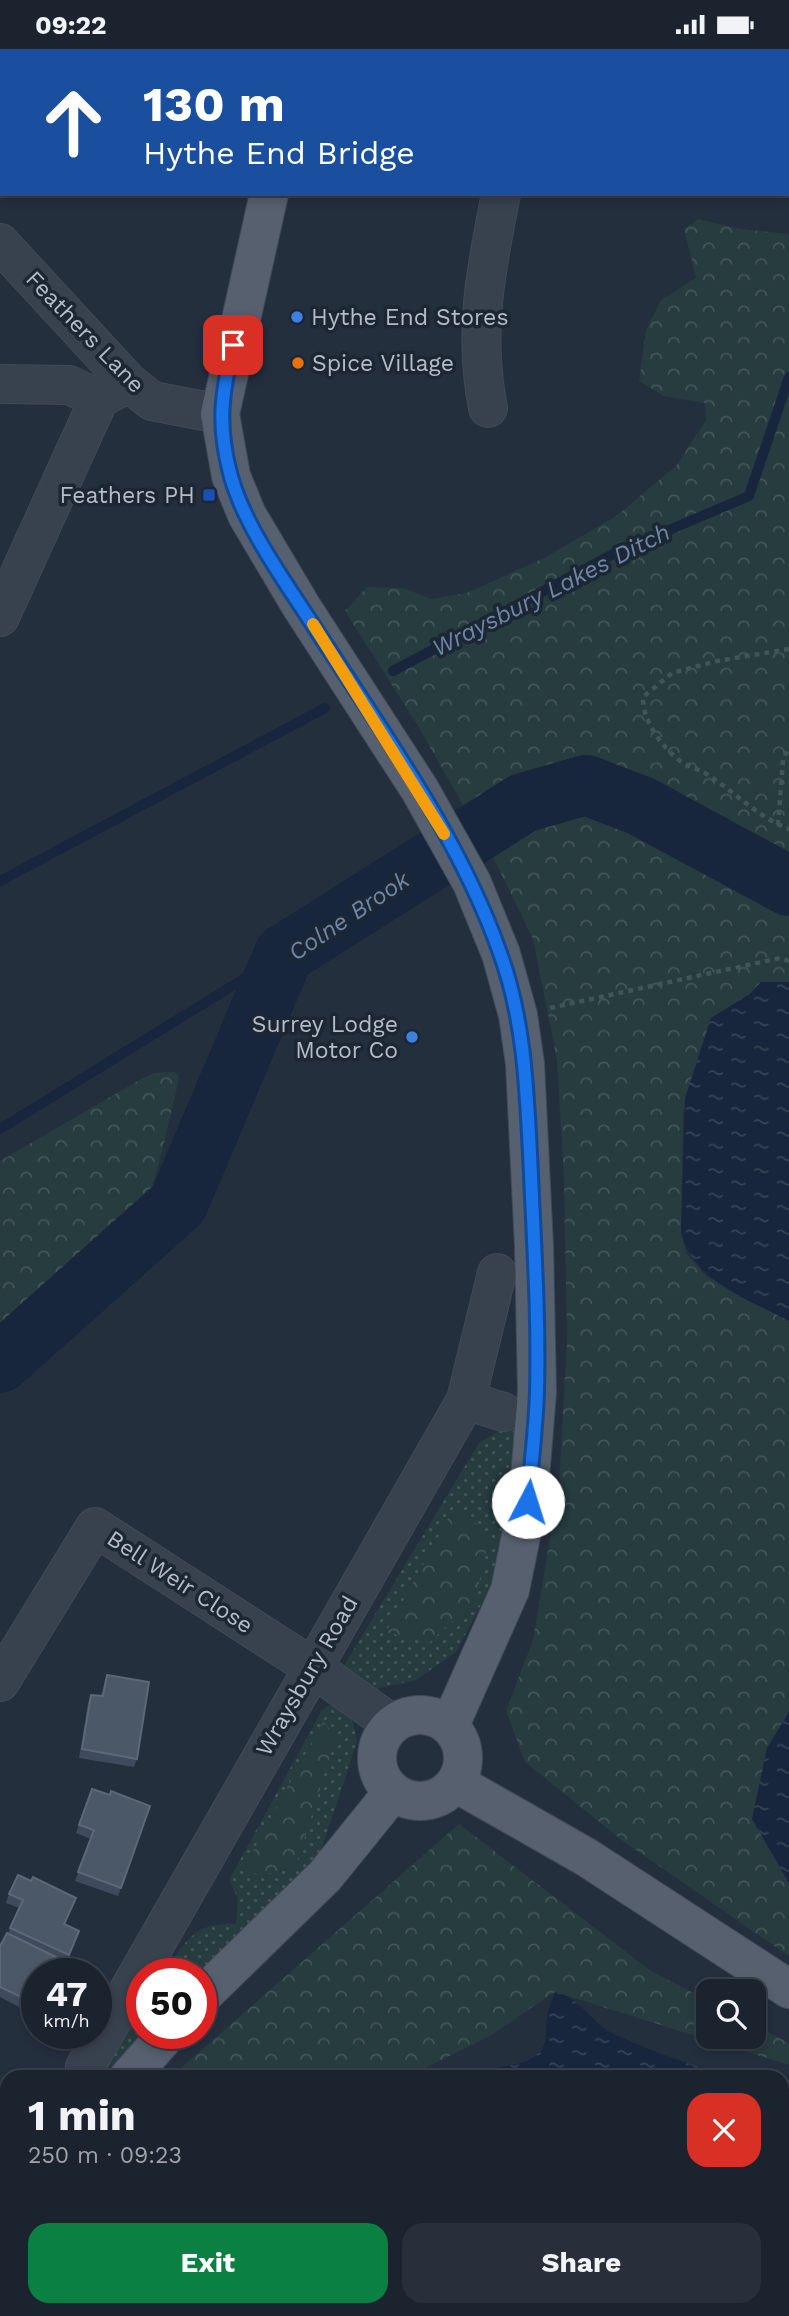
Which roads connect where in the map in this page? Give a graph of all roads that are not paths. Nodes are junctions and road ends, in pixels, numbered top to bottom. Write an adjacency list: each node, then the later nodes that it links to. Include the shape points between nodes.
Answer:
1 (269, 196): 7 (main road)
2 (501, 196): 6 (street, via 479,333)
3 (0, 243): 5 (street, Feathers Lane)
4 (0, 384): 5 (street, via 69,384)
5 (114, 391): 7 (street, Feathers Lane); 8 (street)
6 (488, 408)
7 (220, 414): 15 (main road, via 231,476 247,515 420,790 472,883 501,954 517,1015 525,1064 534,1246 537,1392 528,1502 510,1590)
8 (0, 617)
9 (497, 1273): 10 (street, Wraysbury Road)
10 (466, 1401): 11 (street); 12 (street, Wraysbury Road)
11 (503, 1412)
12 (312, 1667): 13 (street, Bell Weir Close, via 95,1527); 14 (street); 21 (street, Wraysbury Road)
13 (0, 1682)
14 (393, 1724): 15 (main road, via 422,1714); 17 (main road, via 377,1750 377,1765)
15 (450, 1725): 16 (main road, via 464,1754)
16 (456, 1783): 17 (main road, via 432,1800 406,1799); 19 (main road, via 586,1857)
17 (393, 1792): 18 (main road, via 325,1876)
18 (217, 1981)
19 (789, 1989)
20 (154, 2049): 22 (main road)
21 (85, 2067)
22 (135, 2070)

